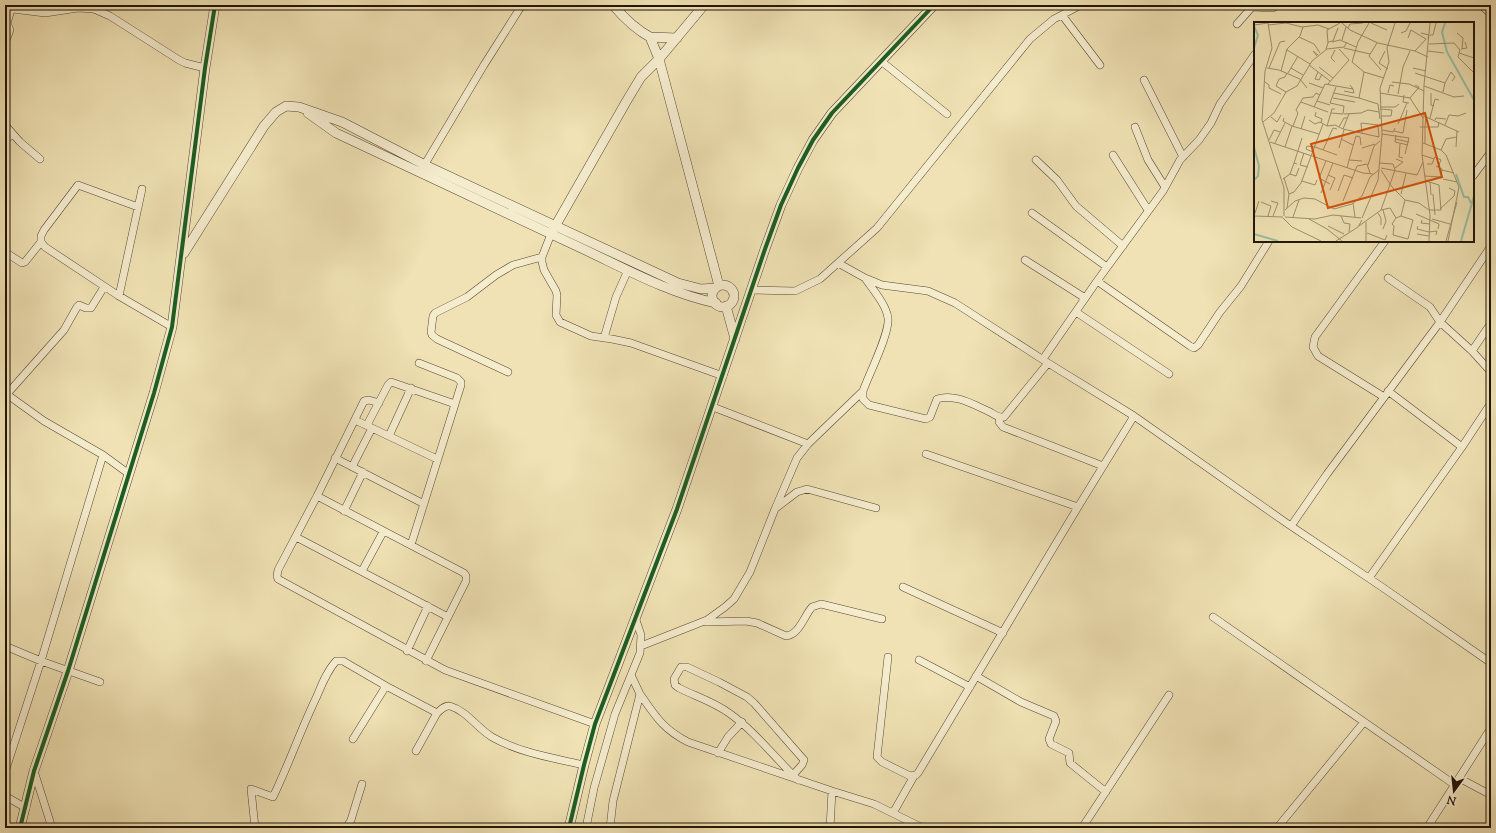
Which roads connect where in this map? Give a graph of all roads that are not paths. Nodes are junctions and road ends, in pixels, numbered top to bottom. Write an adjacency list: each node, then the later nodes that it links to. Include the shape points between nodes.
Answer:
1 (215, 5): 19 (street)
2 (522, 5): 31 (street)
3 (613, 5): 12 (street, via 637,30)
4 (704, 5): 13 (street)
5 (934, 5): 17 (street)
6 (1081, 5): 10 (street)
7 (1277, 5): 11 (street, via 1273,8 1252,7)
8 (1481, 5): 9 (street)
9 (1491, 14)
10 (1062, 15): 18 (street); 49 (street, via 1030,39 877,228)
11 (1237, 24)
12 (650, 37): 13 (street); 16 (street)
13 (677, 38): 16 (street)
14 (5, 42): 19 (street, via 10,30 7,23 13,9 45,13 86,8 110,16 179,60)
15 (1254, 55): 28 (street, via 1220,104 1212,123)
16 (659, 59): 38 (street, via 641,77); 56 (street)
17 (881, 61): 21 (street); 57 (street, via 832,113 813,140 781,205)
18 (1100, 65)
19 (205, 68): 46 (street)
20 (1144, 80): 28 (street)
21 (947, 114)
22 (5, 125): 24 (street)
23 (1135, 127): 33 (street, via 1148,160)
24 (12, 134): 25 (street); 29 (street)
25 (5, 141)
26 (1491, 152): 32 (street)
27 (1113, 155): 36 (street)
28 (1184, 157): 33 (street)
29 (40, 159)
30 (1036, 160): 43 (street, via 1063,186 1076,206)
31 (422, 168): 38 (street); 39 (street); 46 (street, via 342,122 299,107 286,106 276,112 264,126)
32 (1474, 175)
33 (1165, 187): 36 (street)
34 (142, 189): 35 (street)
35 (138, 207): 40 (street, via 78,186 44,230); 58 (street)
36 (1148, 210): 43 (street)
37 (1032, 213): 50 (street)
38 (556, 225): 39 (street); 56 (street, via 678,283 701,289)
39 (551, 234): 47 (street); 51 (street)
40 (41, 242): 45 (street, via 26,262 22,263); 55 (street)
41 (1269, 242): 54 (street, via 1241,286 1194,348)
42 (1385, 242): 79 (street, via 1315,337 1313,347 1318,356)
43 (1123, 246): 50 (street)
44 (1491, 246): 64 (street)
45 (5, 252)
46 (182, 256): 66 (street)
47 (542, 257): 67 (street, via 544,270 557,295 558,320 591,336); 72 (street, via 520,262 505,269 467,297 433,316 430,332 436,339)
48 (1025, 260): 60 (street)
49 (838, 263): 52 (street); 57 (street, via 820,279 795,292)
50 (1107, 267): 54 (street)
51 (628, 270): 61 (street, via 672,290); 67 (street, via 616,297)
52 (865, 278): 70 (street, via 882,285 928,291 948,298); 77 (street, via 886,312 888,325)
53 (1388, 278): 64 (street, via 1427,304)
54 (1097, 281): 60 (street)
55 (104, 287): 58 (street); 78 (street, via 91,308 79,305 64,330)
56 (718, 287): 59 (street, via 731,288); 61 (street, via 713,293)
57 (751, 290): 59 (street); 68 (street)
58 (119, 296): 66 (street)
59 (734, 296): 62 (street)
60 (1085, 298): 63 (street)
61 (716, 303): 62 (street, via 719,306)
62 (726, 306): 68 (street)
63 (1076, 312): 70 (street); 74 (street)
64 (1440, 322): 69 (street); 79 (street)
65 (1491, 323): 69 (street)
66 (172, 327): 98 (street)
67 (604, 338): 75 (street, via 631,343)
68 (735, 339): 75 (street)
69 (1472, 351): 73 (street)
70 (1045, 361): 84 (street); 85 (street, via 1007,415)
71 (419, 363): 82 (street, via 461,382)
72 (508, 372)
73 (1491, 372)
74 (1169, 374)
75 (723, 376): 83 (street)
76 (411, 388): 80 (street, via 392,382); 82 (street); 88 (street)
77 (863, 391): 85 (street, via 863,399 869,405 923,419 929,418 934,402 942,397 963,400); 89 (street)
78 (6, 394): 92 (street, via 44,421)
79 (1386, 394): 90 (street); 105 (street)
80 (379, 403): 86 (street, via 366,400); 87 (street)
81 (1491, 403): 90 (street)
82 (455, 404): 94 (street)
83 (713, 407): 89 (street); 114 (street)
84 (1134, 416): 95 (street); 105 (street)
85 (1000, 417): 95 (street, via 999,422 1003,427)
86 (355, 420): 87 (street); 93 (street)
87 (370, 427): 88 (street); 96 (street)
88 (389, 436): 94 (street)
89 (808, 444): 103 (street, via 793,465)
90 (1462, 447): 110 (street)
91 (926, 454): 101 (street)
92 (103, 455): 98 (street); 124 (street)
93 (335, 458): 96 (street); 99 (street)
94 (437, 459): 100 (street)
95 (1103, 466): 101 (street)
96 (352, 467): 97 (street)
97 (363, 472): 100 (street); 104 (street)
98 (129, 474): 127 (street)
99 (317, 496): 104 (street); 107 (street)
100 (424, 504): 108 (street)
101 (1078, 507): 118 (street)
102 (876, 508): 103 (street, via 807,489 797,492)
103 (775, 509): 117 (street, via 750,572 734,599 725,608)
104 (344, 511): 106 (street)
105 (1291, 526): 110 (street)
106 (383, 532): 108 (street); 109 (street)
107 (296, 537): 109 (street); 121 (street, via 278,570 278,579)
108 (411, 545): 113 (street, via 466,576 466,581)
109 (362, 571): 112 (street)
110 (1368, 578): 126 (street)
111 (903, 587): 118 (street)
112 (428, 606): 113 (street); 121 (street)
113 (448, 617): 125 (street)
114 (635, 617): 120 (street, via 641,636); 138 (street)
115 (1213, 617): 137 (street)
116 (882, 619): 117 (street, via 821,604 812,606 791,636 746,621)
117 (702, 622): 120 (street)
118 (1003, 633): 129 (street)
119 (5, 646): 124 (street)
120 (641, 646): 128 (street)
121 (407, 651): 125 (street)
122 (888, 657): 146 (street, via 877,757 882,762)
123 (919, 660): 132 (street)
124 (41, 661): 127 (street); 145 (street)
125 (426, 661): 138 (street, via 459,676)
126 (1491, 663)
127 (68, 671): 130 (street); 144 (street)
128 (631, 675): 133 (street); 162 (street, via 613,722 594,788)
129 (976, 676): 132 (street); 152 (street, via 1022,702 1054,716 1056,721 1049,739 1051,744 1069,752 1070,763)
130 (100, 682)
131 (386, 686): 135 (street); 140 (street); 159 (street, via 343,661 336,661 333,664 311,707 273,797 250,789)
132 (970, 687): 146 (street)
133 (640, 694): 142 (street, via 666,729 688,742); 163 (street, via 613,801)
134 (1169, 695): 152 (street)
135 (437, 713): 141 (street); 143 (street, via 442,708 450,706 461,711 491,737 506,744 525,752)
136 (742, 722): 142 (street); 147 (street); 147 (street, via 719,707 675,685 674,679 681,667 687,667 719,682 754,703 804,760)
137 (1364, 722): 150 (street); 167 (street)
138 (595, 724): 143 (street)
139 (1490, 731): 148 (street)
140 (353, 739)
141 (416, 751)
142 (718, 753): 147 (street)
143 (584, 765): 161 (street)
144 (34, 771): 155 (street); 158 (street)
145 (5, 772)
146 (914, 776): 156 (street)
147 (796, 777): 151 (street)
148 (1459, 778): 150 (street); 153 (street)
149 (362, 784): 160 (street)
150 (1455, 785): 168 (street)
151 (832, 791): 156 (street, via 866,801); 164 (street)
152 (1106, 792): 166 (street)
153 (1491, 795)
154 (5, 796): 155 (street)
155 (26, 808): 157 (street)
156 (893, 813): 165 (street)
157 (20, 828)
158 (52, 828)
159 (255, 828)
160 (346, 828)
161 (569, 828)
162 (586, 828)
163 (610, 828)
164 (830, 828)
165 (922, 828)
166 (1082, 828)
167 (1277, 828)
168 (1427, 828)

